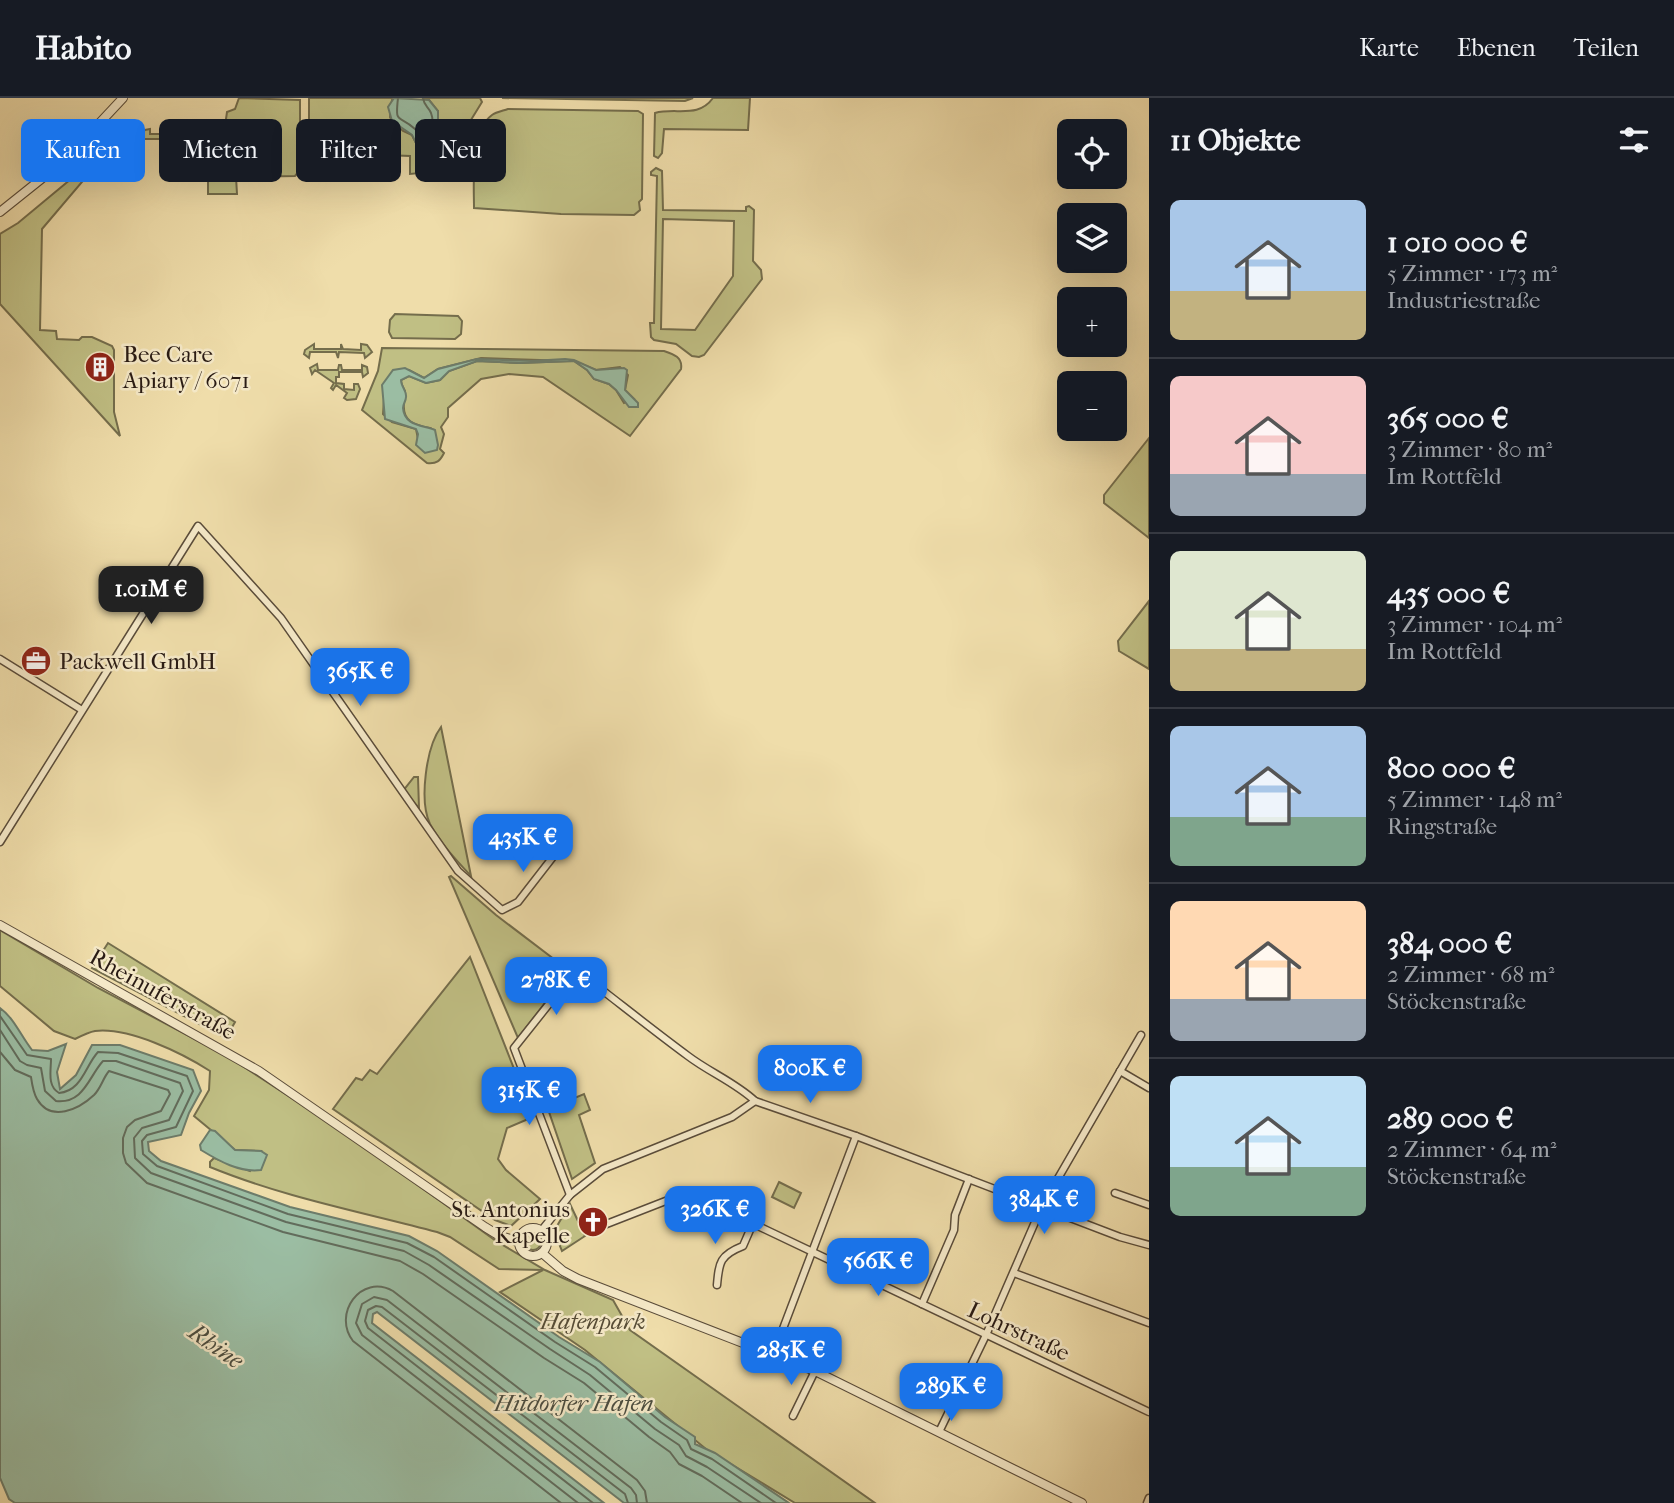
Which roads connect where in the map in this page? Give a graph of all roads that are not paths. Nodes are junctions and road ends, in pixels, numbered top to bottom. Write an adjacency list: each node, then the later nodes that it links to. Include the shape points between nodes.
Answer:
1 (123, 98): 2 (street, via 49,175)
2 (0, 212)
3 (0, 659): 4 (street)
4 (82, 710): 5 (street); 6 (street, via 198,526 281,618 426,828 475,888 502,910 517,902)
5 (0, 842)
6 (556, 853)
7 (0, 925): 21 (street, Rheinuferstraße, via 225,1050 485,1227)
8 (1141, 1035): 9 (street)
9 (1120, 1071): 10 (street); 17 (street)
10 (1149, 1088)
11 (755, 1101): 12 (street); 15 (street, via 732,1116 603,1169); 15 (street, via 576,970 514,1048)
12 (856, 1136): 13 (street); 23 (street)
13 (969, 1179): 17 (street); 27 (street, via 954,1230)
14 (1115, 1193): 16 (street)
15 (570, 1195): 20 (street)
16 (1149, 1205)
17 (1042, 1206): 22 (street); 25 (street)
18 (753, 1223): 19 (street, Lohrstraße, via 689,1194); 23 (street, Lohrstraße); 26 (street, via 743,1246 722,1259)
19 (604, 1225)
20 (541, 1231): 21 (street, via 528,1229); 24 (street, via 547,1244)
21 (519, 1242): 24 (street, via 527,1255)
22 (1149, 1245)
23 (812, 1252): 27 (street, Lohrstraße); 30 (street)
24 (542, 1253): 30 (street, via 578,1279)
25 (1014, 1272): 28 (street); 29 (street)
26 (716, 1285)
27 (922, 1304): 29 (street, Lohrstraße)
28 (1149, 1323)
29 (986, 1335): 32 (street, Lohrstraße); 34 (street)
30 (773, 1355): 31 (street)
31 (815, 1371): 33 (street); 34 (street)
32 (1149, 1412)
33 (793, 1416)
34 (939, 1433): 36 (street)
35 (1149, 1498): 37 (street)
36 (1082, 1503)
37 (1147, 1503)

